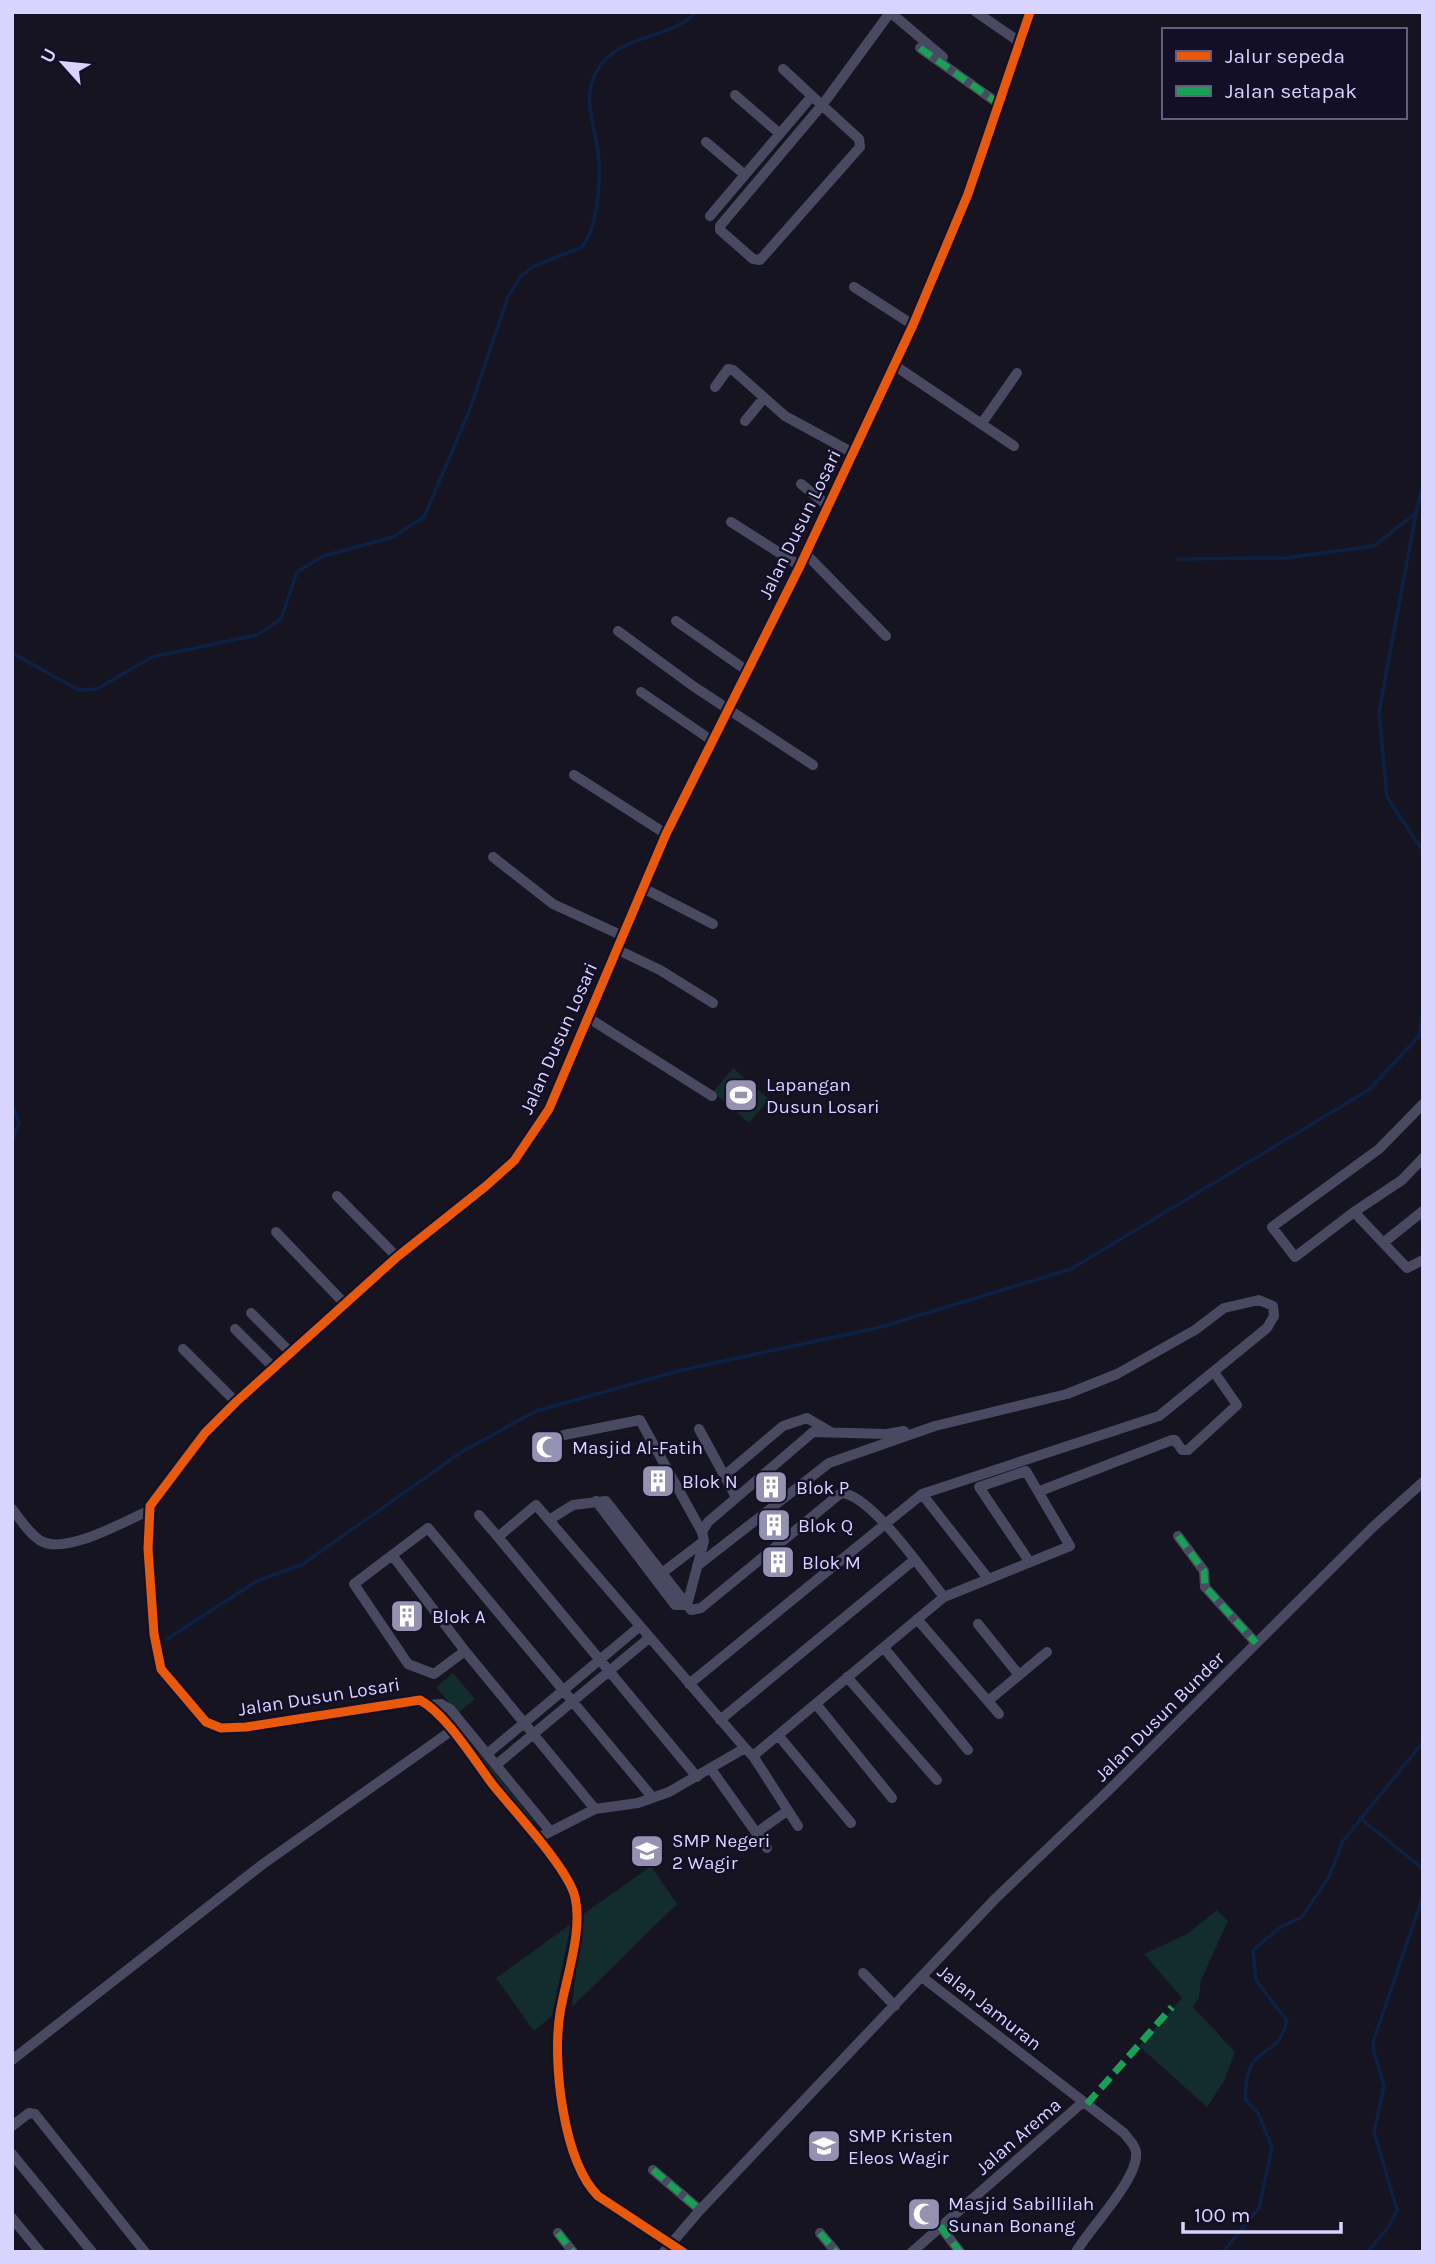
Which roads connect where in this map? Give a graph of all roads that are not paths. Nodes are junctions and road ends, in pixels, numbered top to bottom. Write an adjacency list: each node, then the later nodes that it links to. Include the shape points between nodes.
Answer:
1 (976, 12): 4 (street)
2 (1030, 12): 4 (street, Jalan Dusun Losari)
3 (890, 13): 6 (street); 11 (street)
4 (1021, 43): 10 (street, Jalan Dusun Losari)
5 (920, 48): 10 (street)
6 (948, 61)
7 (783, 69): 9 (street)
8 (734, 95): 12 (street)
9 (812, 96): 11 (street); 12 (street)
10 (999, 104): 17 (street, Jalan Dusun Losari)
11 (822, 105): 11 (street, via 719,228 757,260 860,148 859,139)
12 (780, 134): 14 (street)
13 (706, 142): 14 (street)
14 (744, 175): 15 (street)
15 (710, 216)
16 (854, 288): 17 (street)
17 (914, 325): 18 (street, Jalan Dusun Losari)
18 (894, 365): 23 (street); 25 (street, Jalan Dusun Losari)
19 (1017, 373): 23 (street)
20 (715, 387): 21 (street, via 731,369)
21 (763, 398): 22 (street); 25 (street, via 785,416)
22 (745, 421)
23 (982, 423): 24 (street)
24 (1014, 446)
25 (853, 453): 27 (street, Jalan Dusun Losari)
26 (801, 484): 27 (street)
27 (827, 505): 29 (street, Jalan Dusun Losari)
28 (731, 522): 30 (street)
29 (805, 553): 30 (street, Jalan Dusun Losari); 33 (street)
30 (800, 566): 34 (street, Jalan Dusun Losari)
31 (676, 621): 34 (street)
32 (618, 631): 36 (street)
33 (886, 636)
34 (746, 670): 36 (street, Jalan Dusun Losari)
35 (641, 692): 37 (street)
36 (727, 709): 37 (street, Jalan Dusun Losari); 38 (street)
37 (711, 740): 40 (street, Jalan Dusun Losari)
38 (813, 765)
39 (574, 775): 40 (street)
40 (666, 834): 42 (street, Jalan Dusun Losari)
41 (493, 857): 44 (street, via 553,904)
42 (643, 888): 43 (street); 44 (street, Jalan Dusun Losari)
43 (713, 924)
44 (623, 936): 45 (street, Jalan Dusun Losari)
45 (616, 949): 46 (street); 47 (street, Jalan Dusun Losari)
46 (713, 1003)
47 (587, 1017): 48 (street); 56 (street, Jalan Dusun Losari, via 549,1109 514,1161)
48 (712, 1096)
49 (1423, 1104): 53 (street, via 1379,1149 1272,1227 1295,1257)
50 (1423, 1158): 53 (street, via 1402,1180)
51 (337, 1196): 56 (street)
52 (1423, 1211): 55 (street)
53 (1354, 1212): 55 (street)
54 (276, 1232): 58 (street)
55 (1383, 1243): 57 (street, via 1407,1268)
56 (397, 1257): 58 (street, Jalan Dusun Losari)
57 (1423, 1260)
58 (344, 1303): 62 (street, Jalan Dusun Losari)
59 (251, 1313): 62 (street)
60 (235, 1329): 63 (street)
61 (183, 1349): 65 (street)
62 (290, 1352): 63 (street, Jalan Dusun Losari)
63 (272, 1367): 65 (street, Jalan Dusun Losari)
64 (1214, 1372): 66 (street, via 1267,1328 1275,1316 1273,1306 1266,1301 1224,1308 1117,1374 1067,1394); 72 (street, via 1237,1405 1188,1450 1182,1451 1172,1440); 73 (street, via 1159,1416)
65 (236, 1402): 77 (street, Jalan Dusun Losari, via 205,1433)
66 (935, 1426): 68 (street, via 886,1434); 88 (street, via 829,1462)
67 (699, 1429): 70 (street)
68 (831, 1432): 70 (street, via 807,1419 783,1426); 74 (street, via 813,1432)
69 (564, 1435): 81 (street, via 640,1420)
70 (724, 1476): 74 (street)
71 (1423, 1482): 97 (street, Jalan Dusun Bunder)
72 (1040, 1491): 87 (street, via 1070,1546); 87 (street, via 1027,1471 979,1486)
73 (922, 1494): 80 (street); 90 (street)
74 (736, 1497): 81 (street, via 708,1522)
75 (596, 1501): 79 (street, via 573,1505); 89 (street, via 606,1501); 92 (street, via 675,1605)
76 (12, 1509): 77 (street, via 37,1538 54,1547)
77 (148, 1511): 110 (street, Jalan Dusun Losari, via 156,1657 169,1681 206,1722 221,1728 246,1727 336,1716 412,1700)
78 (480, 1515): 83 (street)
79 (549, 1520): 83 (street, via 536,1505); 95 (street)
80 (883, 1524): 86 (street); 92 (street, via 868,1505 850,1493 841,1493 701,1608 691,1610); 105 (street)
81 (703, 1536): 85 (street); 88 (street)
82 (1178, 1536): 97 (street, via 1204,1571 1205,1587)
83 (498, 1537): 101 (street)
84 (392, 1555): 99 (street); 99 (street, via 354,1584 408,1664 434,1674); 106 (street, via 428,1528)
85 (686, 1555): 88 (street); 89 (street)
86 (914, 1560): 91 (street); 112 (street)
87 (1029, 1561): 90 (street)
88 (697, 1566): 92 (street)
89 (662, 1573): 92 (street)
90 (987, 1577): 91 (street)
91 (944, 1597): 93 (street)
92 (687, 1605)
93 (918, 1619): 98 (street); 108 (street)
94 (978, 1624): 103 (street)
95 (639, 1627): 96 (street); 101 (street)
96 (649, 1638): 102 (street); 105 (street)
97 (1256, 1643): 135 (street, Jalan Dusun Bunder, via 995,1899)
98 (884, 1647): 104 (street); 117 (street)
99 (465, 1651): 113 (street)
100 (1047, 1652): 103 (street)
101 (600, 1660): 102 (street); 106 (street)
102 (609, 1671): 107 (street); 122 (street)
103 (1020, 1675): 108 (street)
104 (848, 1677): 109 (street); 123 (street)
105 (689, 1684): 112 (street)
106 (564, 1689): 107 (street); 113 (street)
107 (574, 1701): 115 (street); 124 (street)
108 (988, 1701): 111 (street)
109 (816, 1704): 116 (street); 125 (street)
110 (428, 1705): 114 (street, Jalan Dusun Losari); 119 (street, via 450,1709)
111 (999, 1714)
112 (720, 1720): 118 (street)
113 (524, 1723): 115 (street); 119 (street)
114 (451, 1731): 132 (street, Jalan Dusun Losari); 137 (street, via 263,1864)
115 (534, 1734): 120 (street); 126 (street)
116 (778, 1735): 118 (street); 128 (street)
117 (968, 1749)
118 (749, 1752): 121 (street); 127 (street)
119 (487, 1754): 120 (street)
120 (496, 1765): 130 (street)
121 (711, 1769): 122 (street); 131 (street)
122 (697, 1777): 124 (street)
123 (937, 1780)
124 (653, 1798): 126 (street)
125 (892, 1798)
126 (595, 1809): 130 (street)
127 (787, 1811): 129 (street); 131 (street)
128 (852, 1824)
129 (798, 1826)
130 (550, 1831): 132 (street)
131 (756, 1833): 133 (street)
132 (536, 1839): 147 (street, Jalan Dusun Losari, via 567,1879 575,1898 557,2063 578,2166 589,2188)
133 (766, 1848)
134 (863, 1973): 136 (street)
135 (922, 1977): 136 (street, Jalan Jamuran); 138 (street, Jalan Jamuran)
136 (895, 2006): 142 (street, Jalan Jamuran)
137 (12, 2060)
138 (1083, 2102): 144 (street, Jalan Arema); 156 (street, Jalan Jamuran, via 1124,2133 1136,2155 1111,2204)
139 (12, 2126): 148 (street, via 29,2113 35,2114)
140 (12, 2154): 150 (street)
141 (653, 2169): 142 (street)
142 (700, 2210): 147 (street, Jalan Jamuran)
143 (12, 2218): 149 (street)
144 (940, 2226): 154 (street, Jalan Arema); 155 (street)
145 (558, 2233): 151 (street)
146 (820, 2234): 153 (street)
147 (667, 2248): 152 (street, Jalan Dusun Losari)
148 (142, 2251)
149 (40, 2252)
150 (92, 2252)
151 (573, 2252)
152 (683, 2252)
153 (836, 2252)
154 (912, 2252)
155 (960, 2252)
156 (1076, 2252)

